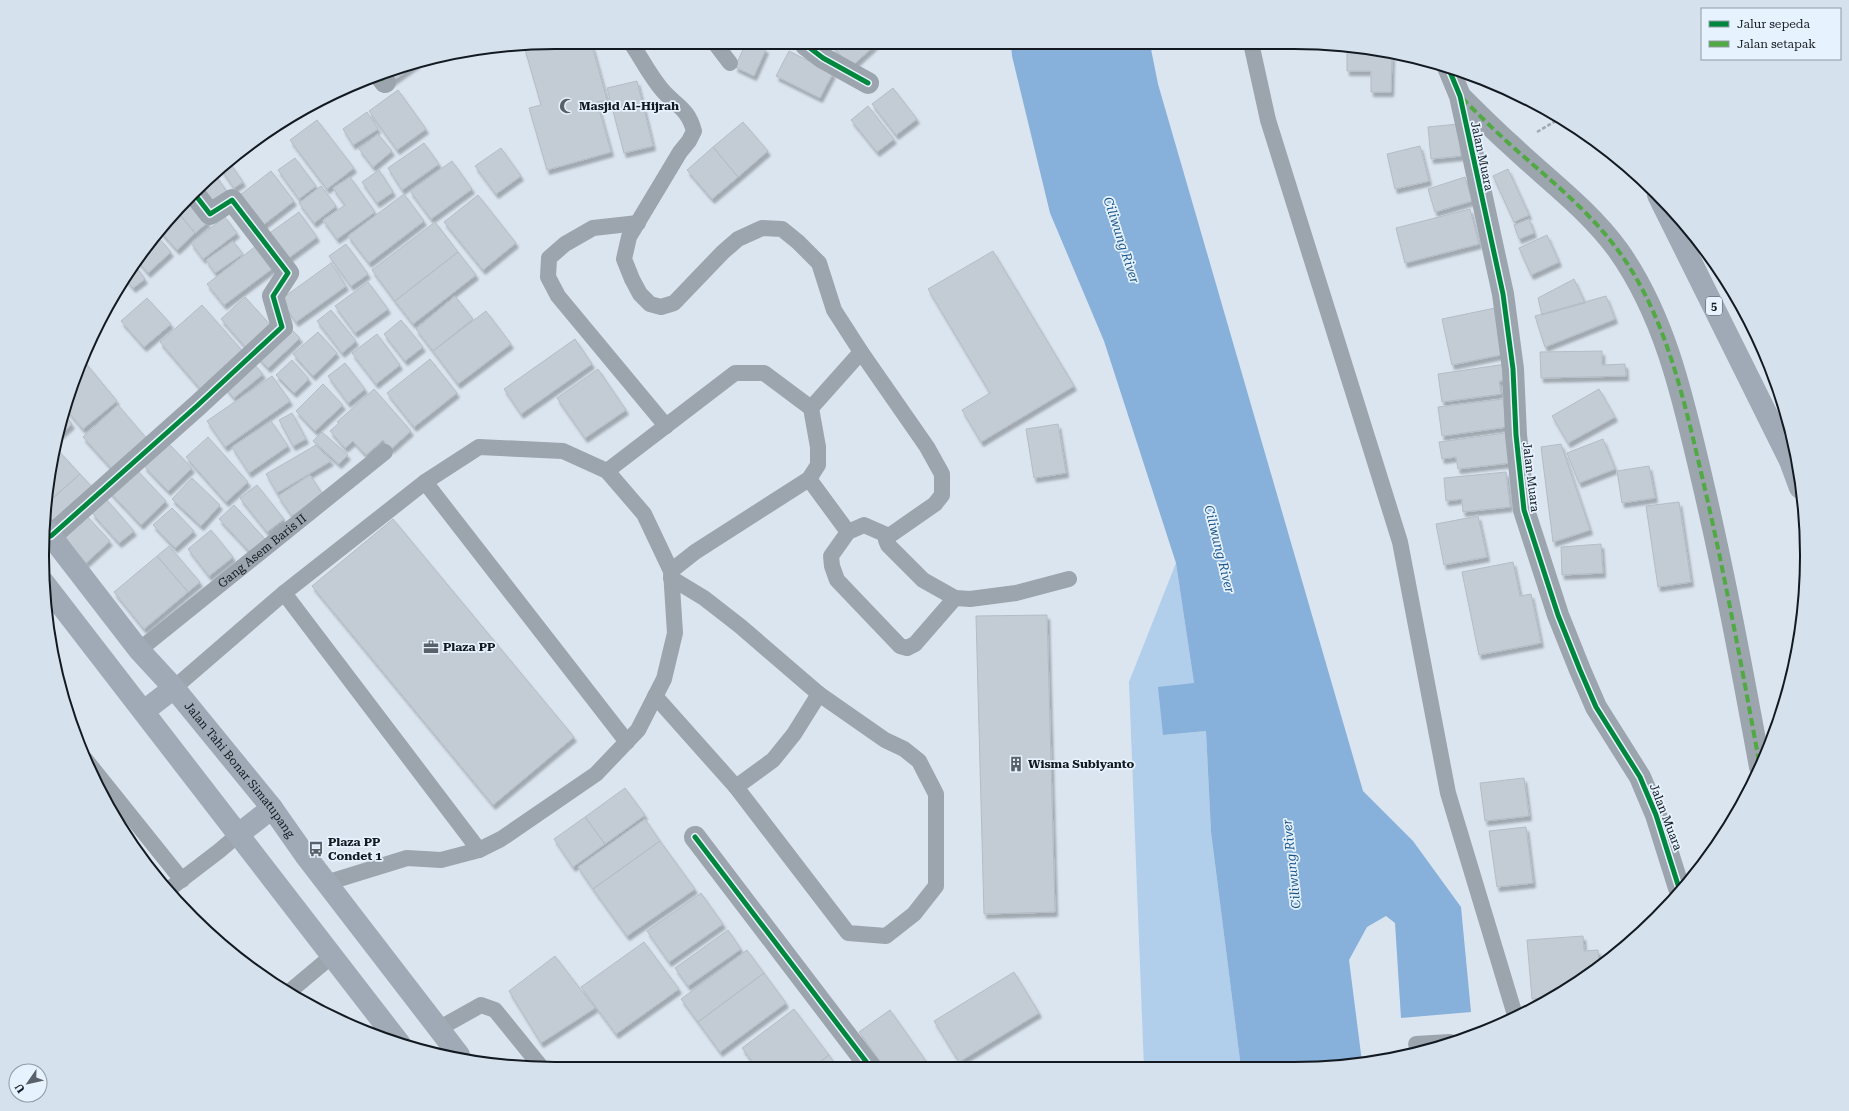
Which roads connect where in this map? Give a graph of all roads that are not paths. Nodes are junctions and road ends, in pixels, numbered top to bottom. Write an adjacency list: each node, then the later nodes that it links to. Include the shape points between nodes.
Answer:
1 (634, 49): 11 (lane, via 664,92 681,106 691,120 694,131)
2 (719, 49): 5 (lane)
3 (811, 49): 7 (street)
4 (1251, 49): 48 (lane, via 1268,120 1400,542 1448,792)
5 (730, 62)
6 (1451, 74): 8 (street, Jalan Muara)
7 (868, 83)
8 (1460, 96): 35 (street, via 1598,226 1635,276 1651,308 1670,357 1689,424 1718,545); 44 (street, Jalan Muara, via 1503,294 1513,369 1516,435 1524,510 1558,615 1580,670 1596,707 1640,777 1656,815)
9 (197, 197): 20 (street, via 210,214 232,200 288,273 273,296 282,327 198,405)
10 (1668, 215): 17 (highway, 5)
11 (638, 223): 12 (lane, via 629,237 624,259 640,294 650,304 661,308 674,303 738,239 762,228 782,229 819,263 834,310); 14 (lane, via 593,228 565,244 549,258 548,277 558,296)
12 (861, 352): 13 (lane); 23 (lane, via 927,447 942,474 942,495 935,504)
13 (811, 408): 14 (lane, via 764,373 735,373); 18 (lane, via 818,447 818,465)
14 (666, 426): 16 (lane)
15 (385, 452): 29 (lane, Gang Asem Baris II)
16 (607, 471): 19 (lane, via 563,451 479,447); 24 (lane, via 644,514)
17 (1793, 471)
18 (808, 479): 21 (lane); 24 (lane, via 695,552)
19 (425, 482): 26 (lane); 34 (lane)
20 (50, 530)
21 (848, 532): 23 (lane, via 864,525); 27 (lane, via 831,556 837,580 900,646 907,648 915,644)
22 (50, 535): 29 (highway, Jalan Tahi Bonar Simatupang)
23 (889, 536): 27 (lane, via 886,540 888,545 911,570)
24 (671, 574): 31 (lane, via 740,626); 32 (lane, via 675,633 664,679)
25 (1069, 579): 27 (lane, via 1016,593 970,599)
26 (284, 593): 30 (lane); 41 (lane)
27 (955, 598)
28 (51, 600): 33 (highway)
29 (139, 650): 30 (highway, Jalan Tahi Bonar Simatupang)
30 (174, 688): 33 (highway); 38 (highway, Jalan Tahi Bonar Simatupang)
31 (819, 694): 37 (lane, via 774,760); 37 (lane, via 919,761 936,794 936,886 914,914 886,936 848,933)
32 (655, 696): 34 (lane, via 638,730); 37 (lane)
33 (144, 711): 39 (highway)
34 (626, 742): 41 (lane, via 596,774 502,839)
35 (1758, 756)
36 (100, 778): 42 (lane)
37 (736, 787)
38 (272, 808): 39 (highway); 43 (highway, Jalan Tahi Bonar Simatupang)
39 (239, 834): 42 (lane); 46 (highway)
40 (695, 837): 55 (street)
41 (479, 850): 43 (lane, via 441,860 406,858)
42 (182, 880): 45 (lane)
43 (326, 883): 49 (highway, Jalan Tahi Bonar Simatupang)
44 (1678, 884)
45 (173, 886)
46 (333, 955): 47 (lane); 50 (highway)
47 (293, 989)
48 (1514, 1012)
49 (438, 1029): 53 (highway, Jalan Tahi Bonar Simatupang); 54 (lane, via 481,1005 495,1010)
50 (393, 1035)
51 (1431, 1043): 52 (lane)
52 (1416, 1044)
53 (456, 1052)
54 (537, 1061)
55 (866, 1062)

